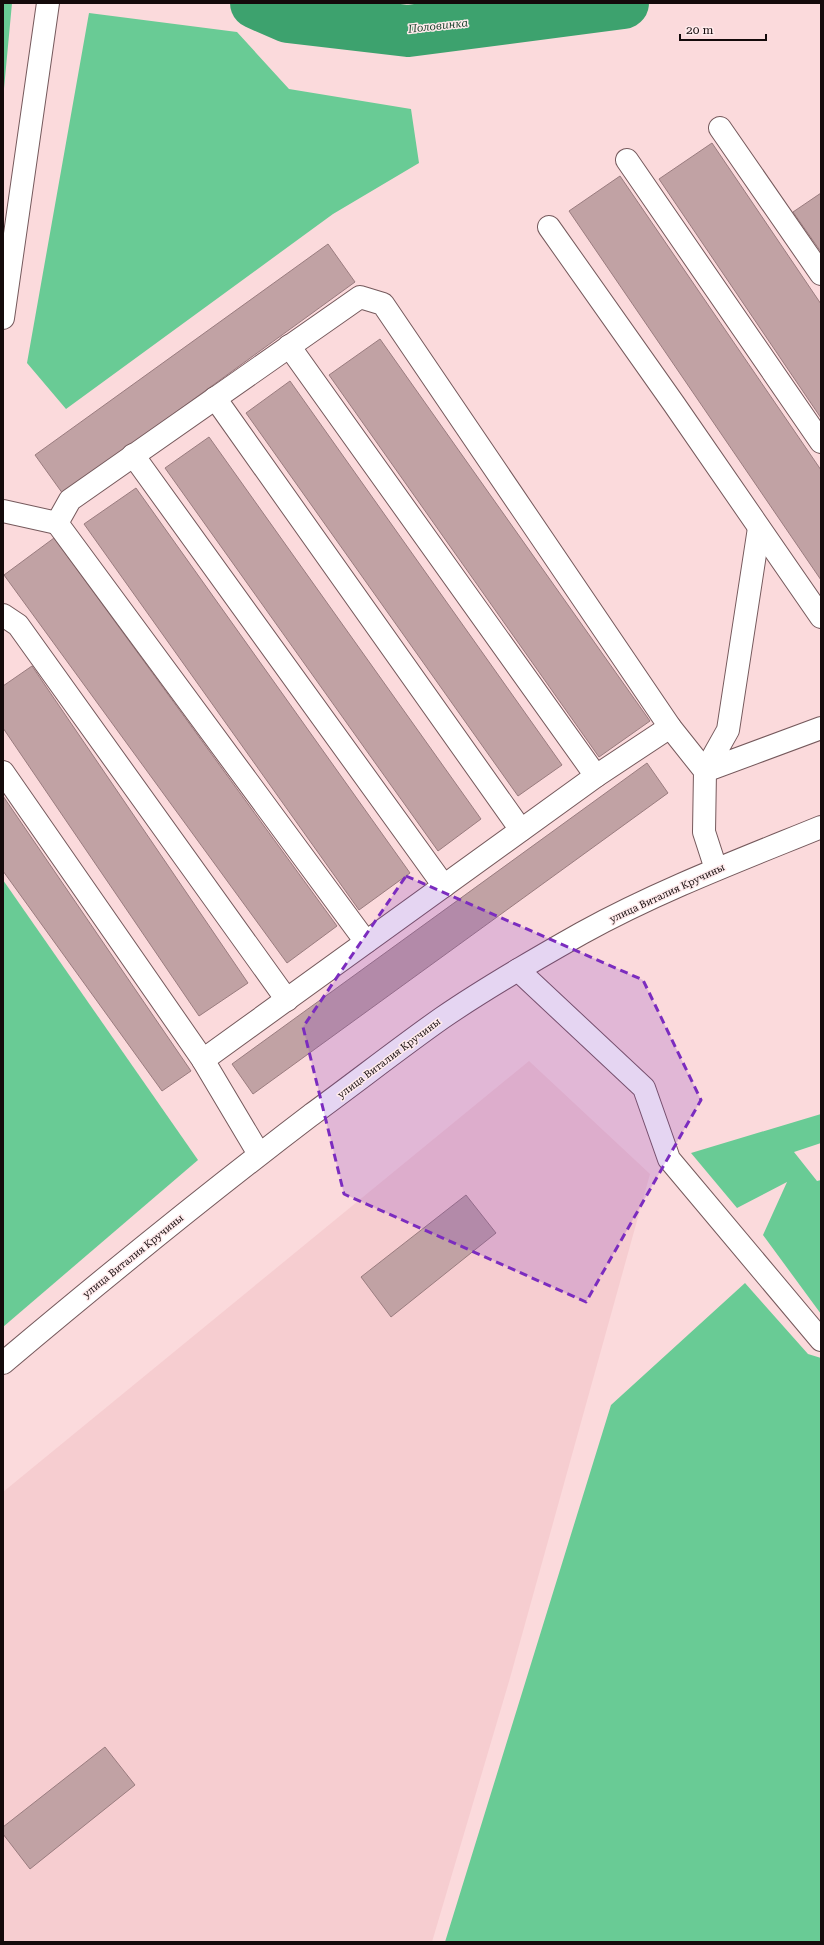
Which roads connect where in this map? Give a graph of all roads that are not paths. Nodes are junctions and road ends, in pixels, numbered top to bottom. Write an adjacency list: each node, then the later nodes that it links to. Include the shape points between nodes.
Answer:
1 (48, 3): 6 (street)
2 (720, 128): 5 (street)
3 (628, 160): 9 (street)
4 (549, 227): 13 (street)
5 (821, 274)
6 (3, 318)
7 (289, 346): 8 (street); 16 (street, via 360,297 382,304); 20 (street)
8 (216, 398): 10 (street); 22 (street)
9 (821, 442)
10 (134, 455): 12 (street, via 70,500); 24 (street)
11 (3, 511): 12 (street)
12 (57, 523): 25 (street)
13 (760, 528): 15 (street); 18 (street, via 728,730)
14 (3, 615): 27 (street, via 18,625)
15 (821, 618)
16 (670, 726): 18 (street); 20 (street)
17 (821, 728): 18 (street)
18 (705, 771): 23 (street, via 704,832)
19 (3, 772): 28 (street)
20 (596, 776): 22 (street)
21 (821, 827): 23 (street, улица Виталия Кручины)
22 (521, 830): 24 (street)
23 (716, 869): 26 (street, улица Виталия Кручины, via 583,932)
24 (444, 886): 25 (street)
25 (366, 942): 27 (street)
26 (518, 970): 29 (street, улица Виталия Кручины, via 442,1018); 30 (street, via 644,1088 668,1159)
27 (287, 1000): 28 (street)
28 (203, 1060): 29 (street)
29 (260, 1154): 31 (street, улица Виталия Кручины)
30 (821, 1340)
31 (3, 1363)

